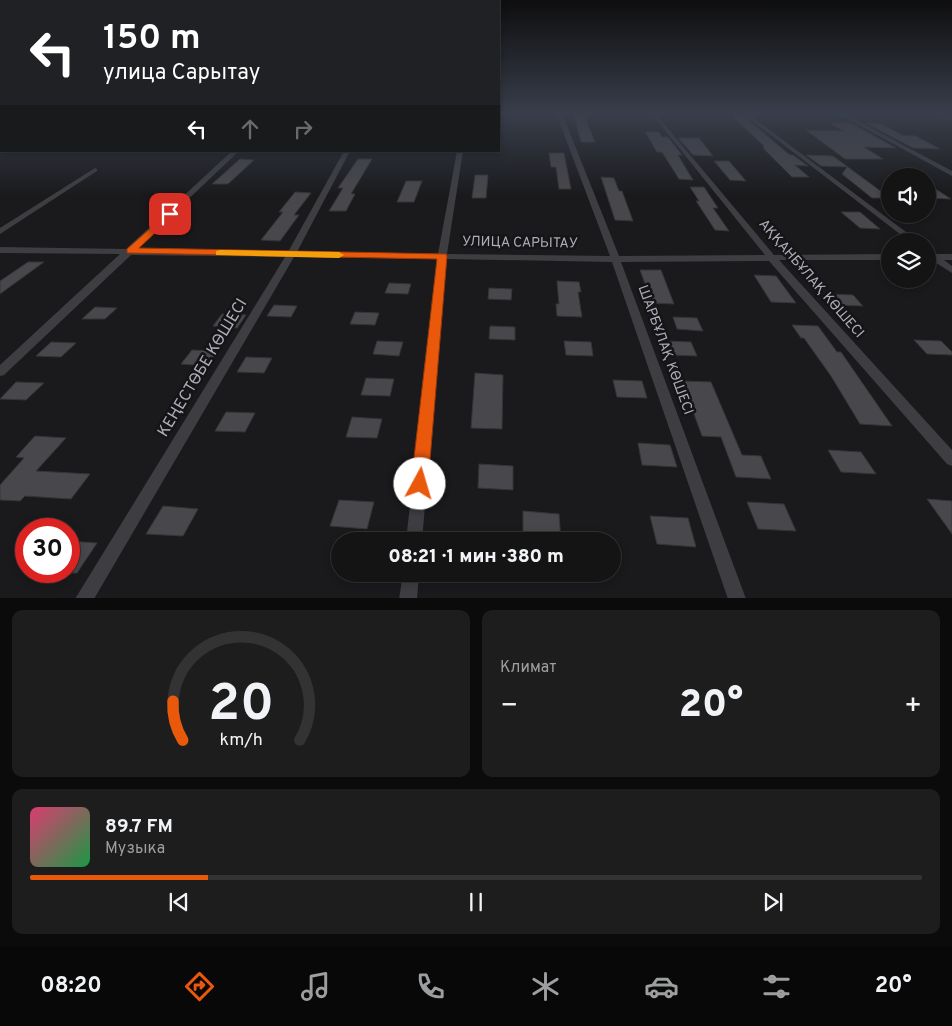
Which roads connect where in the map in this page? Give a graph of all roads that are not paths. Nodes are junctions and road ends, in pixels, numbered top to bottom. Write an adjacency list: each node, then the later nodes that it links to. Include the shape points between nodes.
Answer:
1 (570, 141): 20 (street, ШАРБҰЛАҚ КӨШЕСІ)
2 (677, 141): 17 (street, АҚҚАНБҰЛАҚ КӨШЕСІ)
3 (782, 141): 11 (street)
4 (892, 141): 9 (street)
5 (235, 152): 13 (street)
6 (346, 152): 14 (street, КЕҢЕСТӨБЕ КӨШЕСІ)
7 (460, 152): 15 (street)
8 (95, 170): 10 (street)
9 (952, 174)
10 (0, 232)
11 (903, 233)
12 (0, 250): 13 (street, УЛИЦА САРЫТАУ)
13 (130, 251): 14 (street, УЛИЦА САРЫТАУ); 23 (street)
14 (291, 254): 15 (street, УЛИЦА САРЫТАУ); 27 (street, КЕҢЕСТӨБЕ КӨШЕСІ)
15 (442, 256): 20 (street, УЛИЦА САРЫТАУ); 25 (street)
16 (936, 256): 19 (street)
17 (771, 257): 18 (street, УЛИЦА САРЫТАУ); 20 (street, УЛИЦА САРЫТАУ); 24 (street, АҚҚАНБҰЛАҚ КӨШЕСІ)
18 (881, 257)
19 (952, 257)
20 (616, 259): 29 (street, ШАРБҰЛАҚ КӨШЕСІ)
21 (936, 259): 22 (street)
22 (952, 270)
23 (0, 372)
24 (952, 460)
25 (415, 532)
26 (410, 582): 28 (street)
27 (84, 598)
28 (408, 598)
29 (737, 598)

